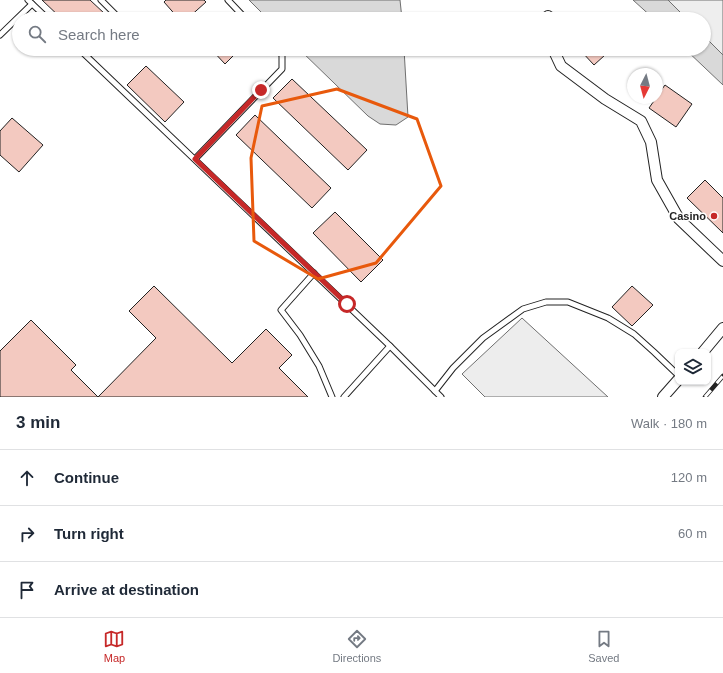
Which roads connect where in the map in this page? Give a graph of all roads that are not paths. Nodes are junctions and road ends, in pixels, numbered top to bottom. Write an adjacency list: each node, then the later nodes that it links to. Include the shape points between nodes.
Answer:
1 (101, 0): 6 (lane)
2 (228, 0): 7 (lane)
3 (30, 2): 4 (lane); 5 (lane)
4 (21, 12)
5 (41, 12)
6 (113, 12)
7 (239, 12)
8 (12, 22): 9 (lane)
9 (0, 35)
10 (87, 56): 13 (lane)
11 (282, 56): 13 (lane, via 282,68)
12 (556, 56): 14 (street, via 561,66 605,99 641,121 651,142 658,180 679,219)
13 (195, 159): 15 (lane)
14 (723, 261)
15 (314, 273): 17 (lane); 22 (lane, via 281,310 320,366)
16 (723, 328): 18 (street)
17 (390, 346): 21 (lane); 23 (lane)
18 (706, 349)
19 (675, 372): 21 (lane, via 634,334 608,318 568,302 546,302 523,309 483,338 453,368)
20 (675, 383): 25 (street)
21 (435, 391): 24 (lane)
22 (332, 397)
23 (344, 397)
24 (440, 397)
25 (663, 397)

